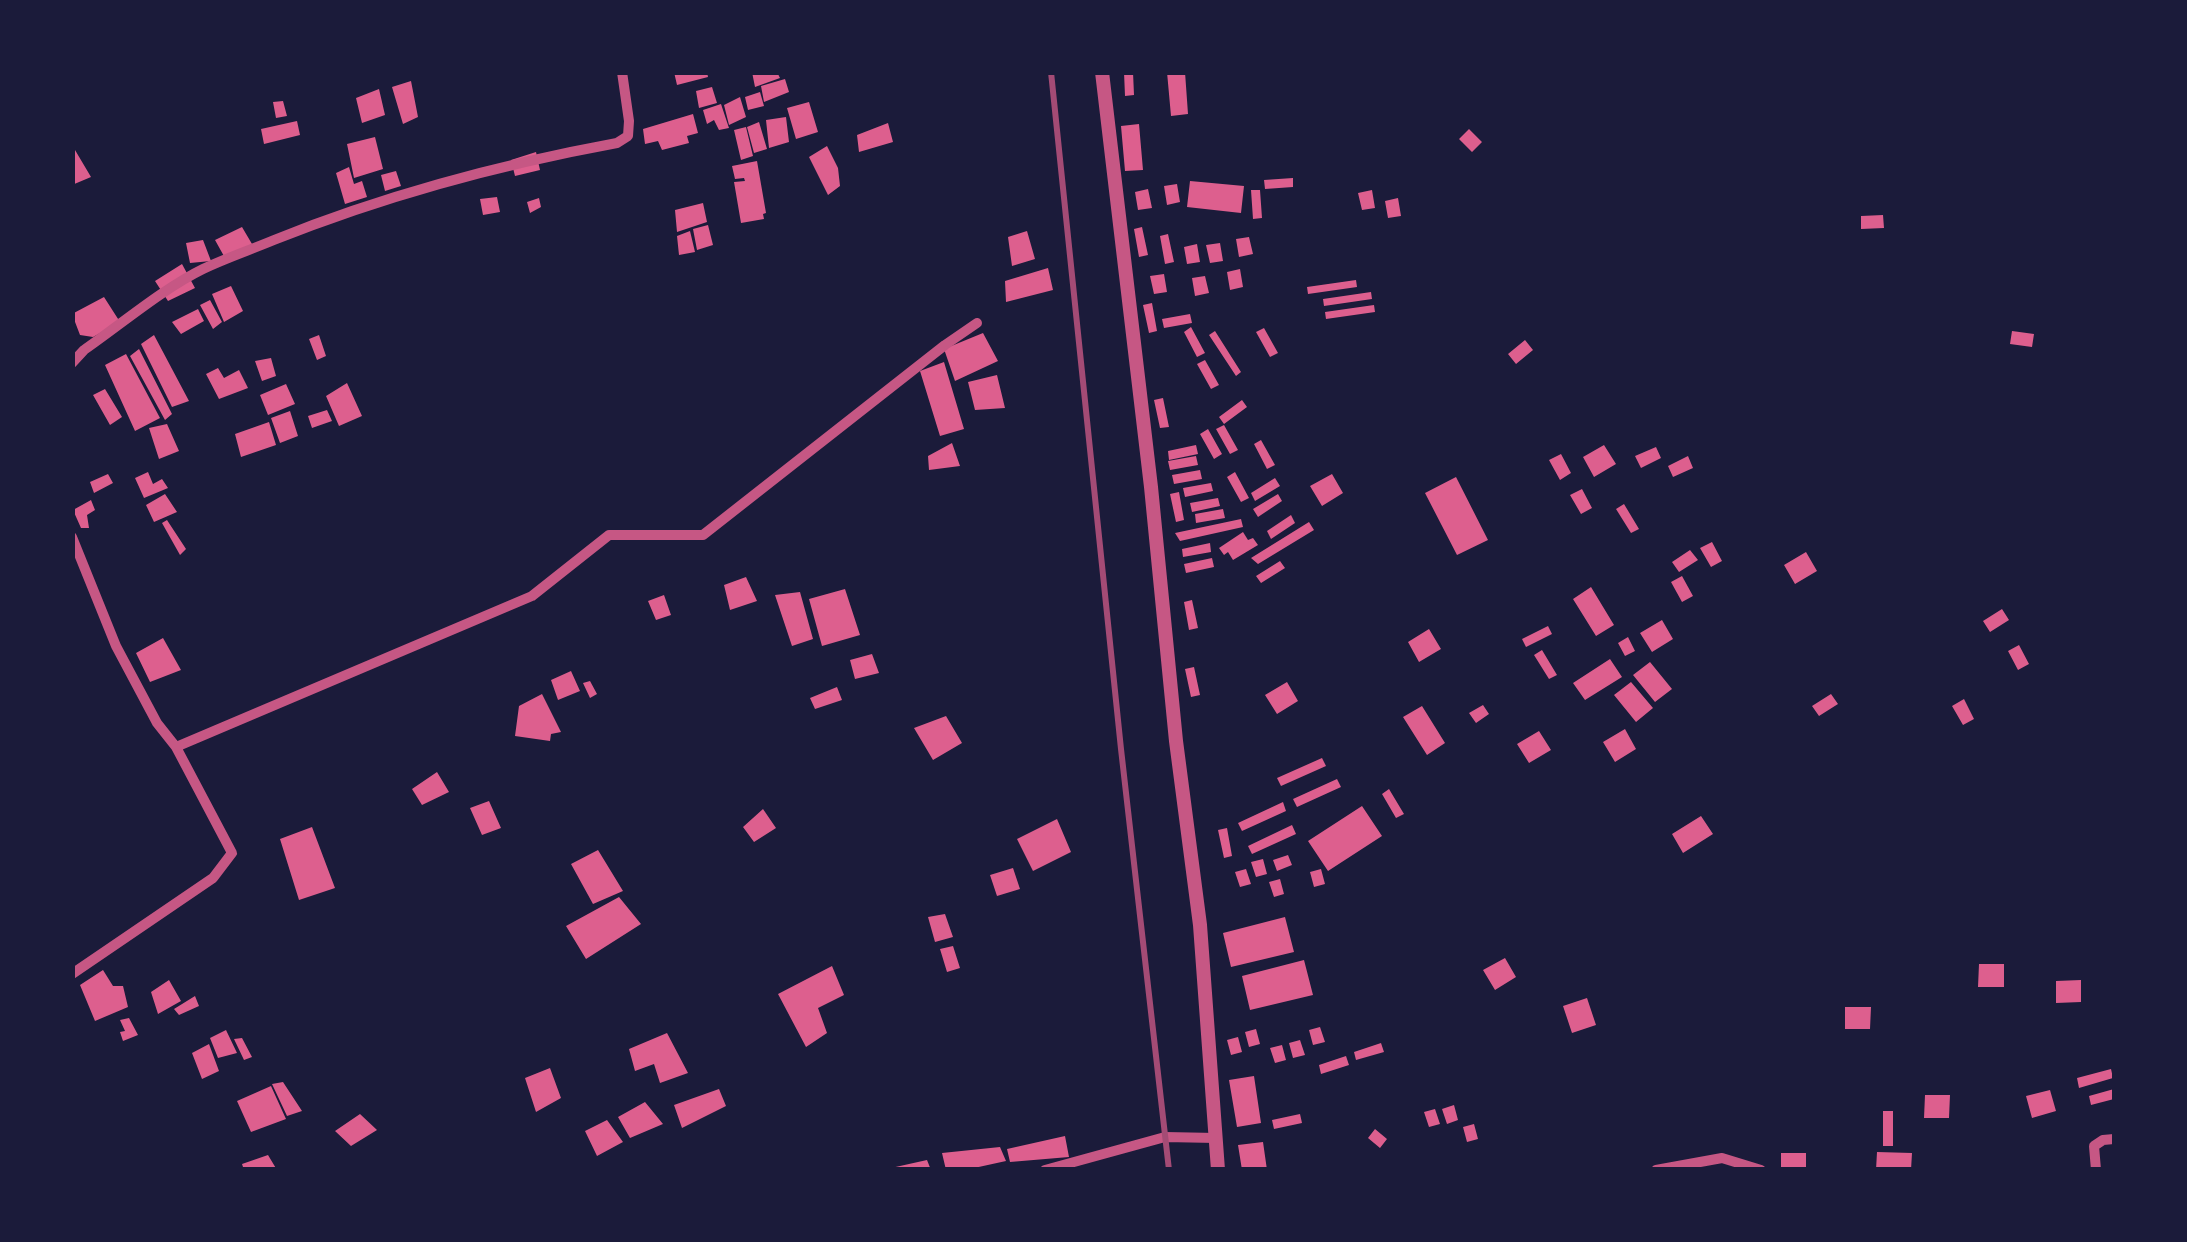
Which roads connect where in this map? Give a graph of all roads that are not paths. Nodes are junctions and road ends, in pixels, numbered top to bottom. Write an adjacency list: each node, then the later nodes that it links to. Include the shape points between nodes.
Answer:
1 (622, 72): 4 (street, via 628,136 617,144 464,176 307,226 201,270)
2 (1102, 72): 8 (street, via 1200,926)
3 (977, 323): 6 (street, via 703,535 609,535 532,596)
4 (72, 363)
5 (72, 537): 6 (street, via 116,646)
6 (176, 748): 7 (street, via 232,853 213,878)
7 (72, 974)
8 (1216, 1138): 10 (street, via 1166,1137); 11 (street)
9 (2114, 1139): 14 (street, via 2094,1146)
10 (1044, 1170)
11 (1218, 1170)
12 (1656, 1170): 13 (street, via 1722,1158)
13 (1761, 1170)
14 (2096, 1170)

